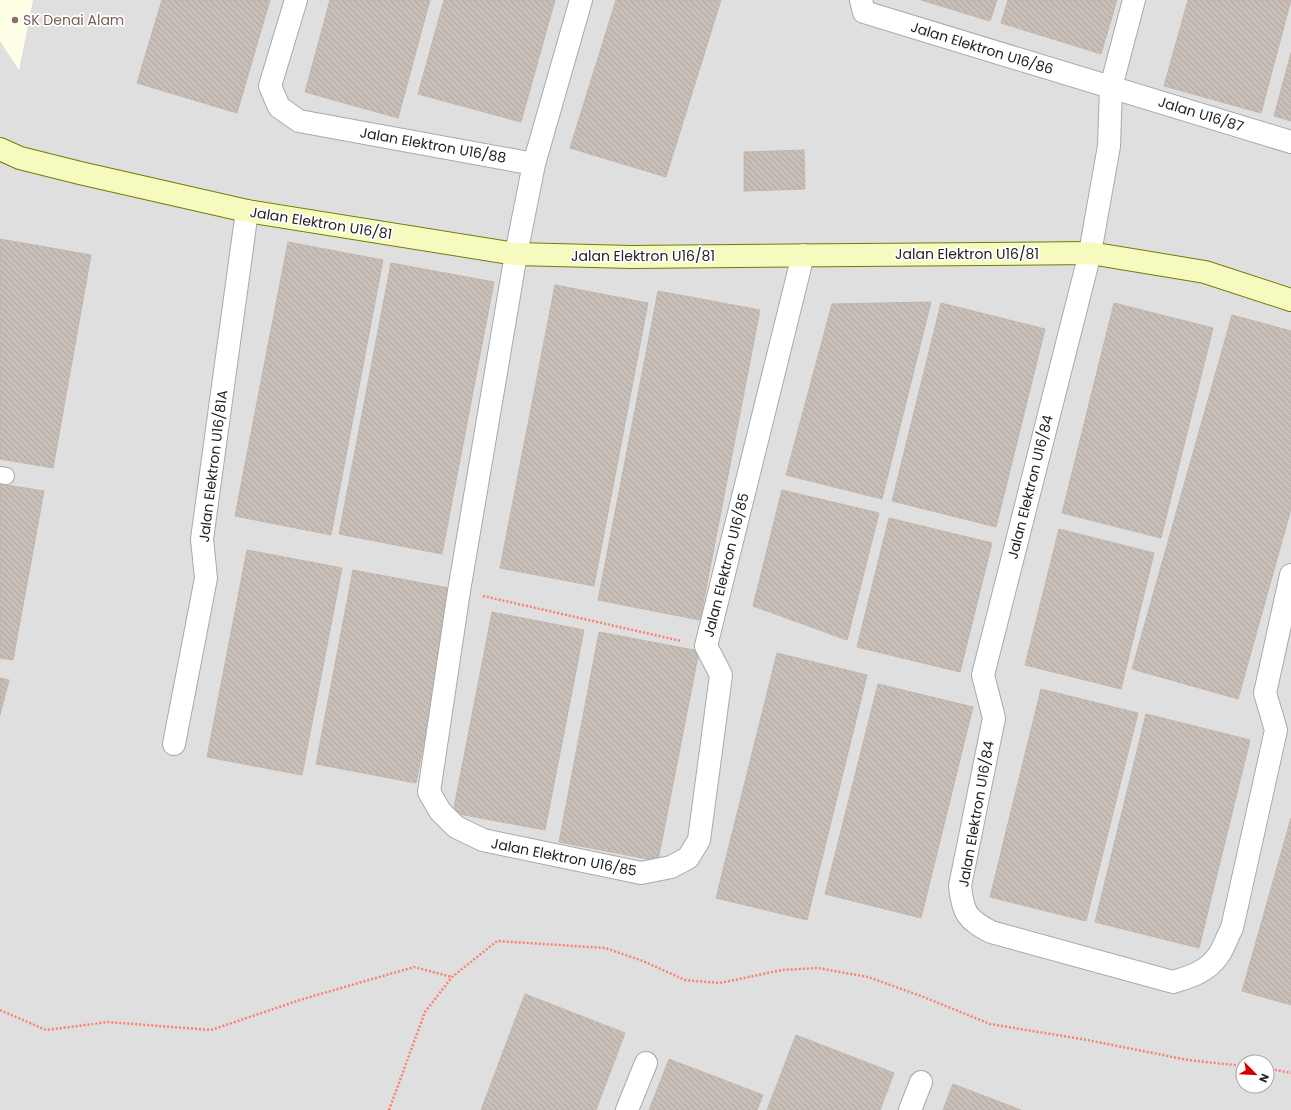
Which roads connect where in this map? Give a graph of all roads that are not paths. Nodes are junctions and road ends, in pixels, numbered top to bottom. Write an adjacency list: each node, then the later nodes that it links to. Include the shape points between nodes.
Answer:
1 (296, 0): 8 (street, Jalan Elektron U16/88, via 270,86 279,107 299,121)
2 (580, 0): 8 (street)
3 (861, 0): 5 (street, Jalan Elektron U16/86, via 864,12)
4 (1134, 0): 5 (street)
5 (1112, 87): 6 (street, Jalan U16/87); 10 (street, via 1109,146)
6 (1291, 142)
7 (0, 149): 9 (street, Jalan Elektron U16/81, via 20,158)
8 (534, 164): 11 (street, Jalan Elektron U16/85)
9 (247, 211): 11 (street, Jalan Elektron U16/81); 15 (street, Jalan Elektron U16/81A, via 202,538 206,578)
10 (1090, 253): 12 (street, Jalan Elektron U16/81); 13 (street, Jalan Elektron U16/81, via 1205,272); 14 (street, Jalan Elektron U16/84, via 983,675 994,718 960,886 967,916 991,932 1173,982 1193,976 1207,968 1218,956 1232,928 1276,730 1265,693)
11 (516, 254): 12 (street, Jalan Elektron U16/81, via 631,257); 12 (street, Jalan Elektron U16/85, via 459,591 429,792 440,811 456,828 483,840 641,873 671,867 688,858 698,840 721,675 706,646)
12 (803, 255)
13 (1291, 300)
14 (1291, 575)
15 (174, 744)
16 (646, 1063): 18 (street)
17 (921, 1082): 19 (street)
18 (627, 1110)
19 (910, 1110)

